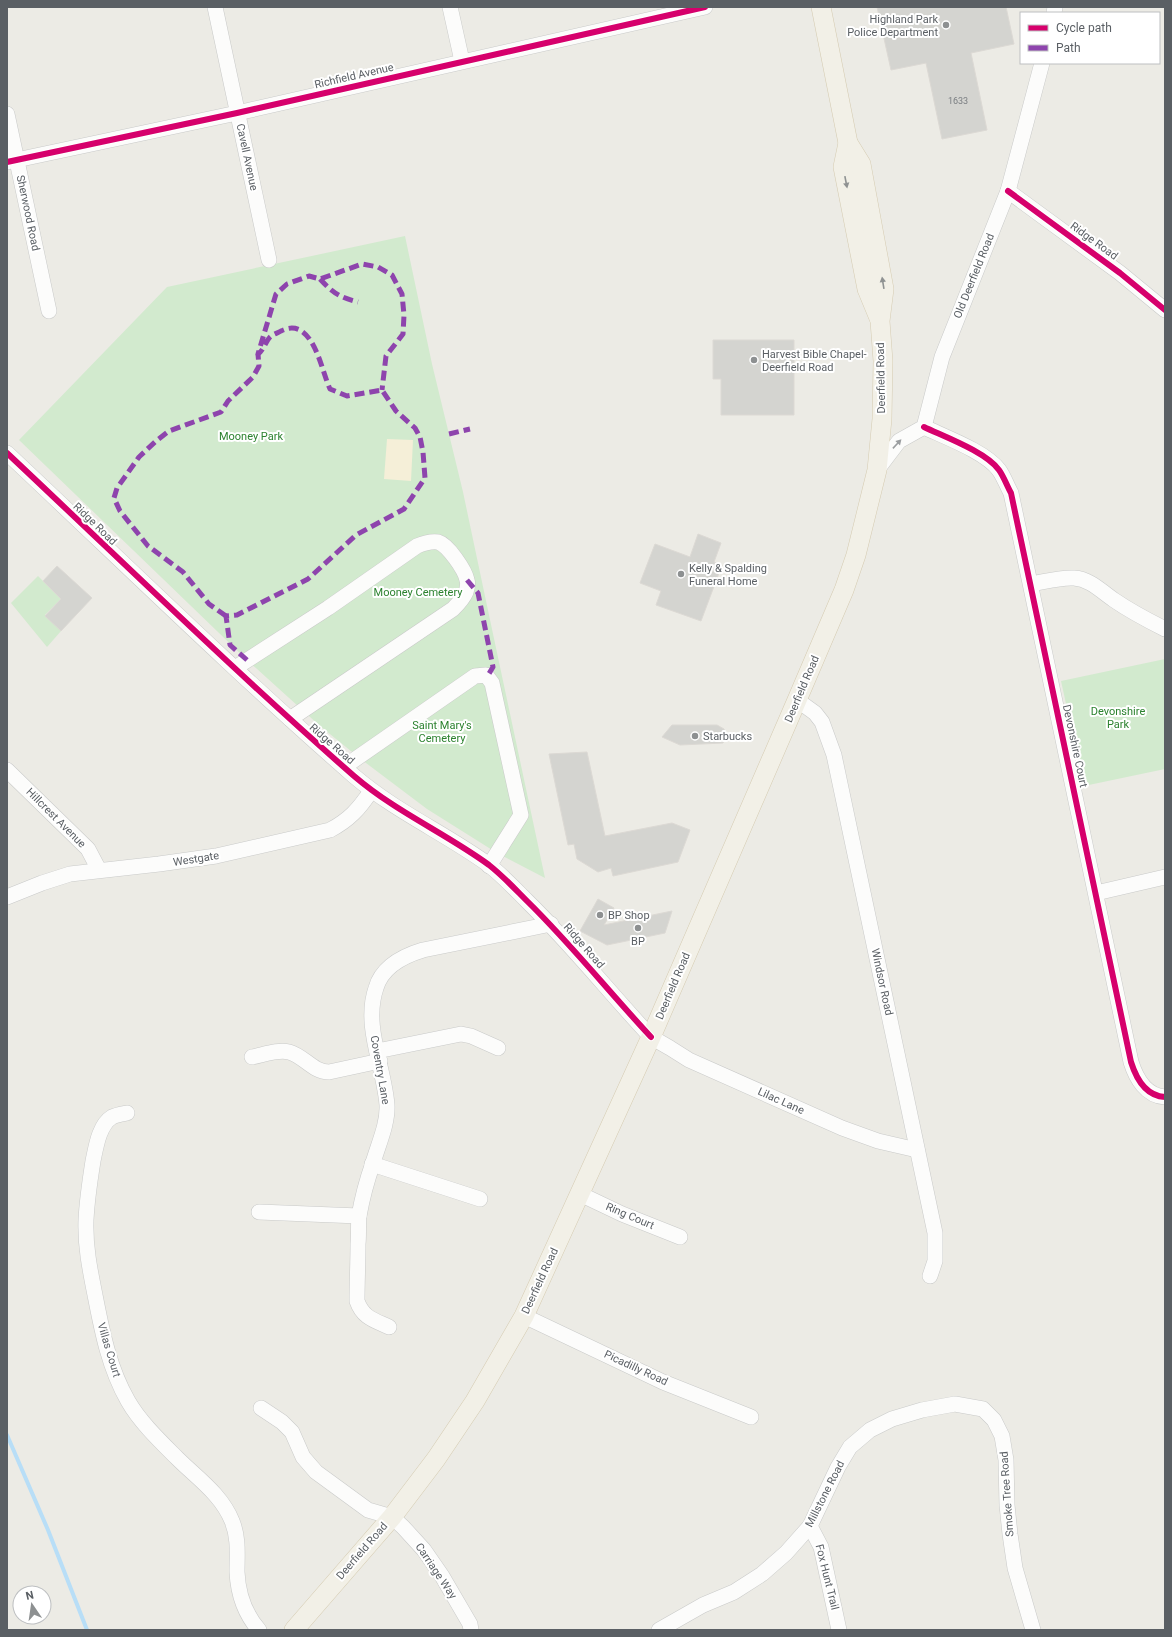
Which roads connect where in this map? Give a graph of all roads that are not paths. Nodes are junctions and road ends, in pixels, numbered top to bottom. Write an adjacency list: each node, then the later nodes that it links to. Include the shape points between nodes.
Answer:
1 (215, 7): 8 (street, Cavell Avenue)
2 (450, 7): 6 (street)
3 (705, 7): 5 (street, Richfield Avenue)
4 (821, 7): 17 (main road, Deerfield Road, via 848,143 861,164 884,288 880,321 883,361 882,419)
5 (677, 10): 6 (street, Richfield Avenue)
6 (462, 61): 8 (street, Richfield Avenue)
7 (1042, 64): 11 (street, Old Deerfield Road)
8 (237, 113): 10 (street, Richfield Avenue); 12 (street, Cavell Avenue)
9 (7, 114): 10 (street, Sherwood Road)
10 (12, 161): 14 (street, Sherwood Road)
11 (1008, 191): 13 (street, Ridge Road, via 1120,273); 15 (street, Old Deerfield Road, via 942,357)
12 (269, 260)
13 (1165, 310)
14 (49, 311)
15 (924, 426): 17 (street, one-way to 15, via 899,441); 18 (street, Devonshire Court, via 981,455 999,470 1011,493)
16 (7, 453): 20 (street, Ridge Road)
17 (877, 470): 21 (main road, Deerfield Road, via 856,555 844,590)
18 (1031, 584): 19 (street, via 1074,578 1086,581); 29 (street, Devonshire Court)
19 (1165, 629)
20 (235, 668): 22 (street, Ridge Road); 22 (street, via 417,546 426,542 445,545 461,566 467,580 462,600 453,609)
21 (797, 700): 32 (main road, Deerfield Road); 38 (street, Windsor Road, via 815,713 822,722 834,755)
22 (290, 719): 23 (street, Ridge Road)
23 (344, 767): 25 (street, Ridge Road); 26 (street, via 475,676 486,675 492,683 521,815)
24 (7, 770): 27 (street, Hillcrest Avenue, via 88,849)
25 (371, 791): 26 (street, Ridge Road); 27 (street, Westgate, via 346,821 330,830 216,856)
26 (489, 866): 31 (street, Ridge Road)
27 (99, 870): 30 (street, Westgate, via 70,874)
28 (1165, 877): 29 (street)
29 (1096, 893): 36 (street, Devonshire Court, via 1131,1062 1140,1083 1151,1093)
30 (7, 897)
31 (551, 924): 32 (street, Ridge Road); 34 (street, Coventry Lane, via 423,950 397,960 376,987 371,1012)
32 (651, 1037): 38 (street, Lilac Lane, via 690,1060 842,1128 878,1141); 40 (main road, Deerfield Road)
33 (498, 1048): 34 (street, via 461,1034)
34 (378, 1056): 35 (street, via 330,1072 321,1072 291,1052 283,1051); 39 (street, Coventry Lane, via 387,1107 382,1134)
35 (252, 1057)
36 (1165, 1098)
37 (127, 1113): 53 (street, Villas Court, via 112,1118 100,1134 88,1189 87,1254 103,1335 115,1374 138,1416 177,1458 206,1484 222,1502 229,1515 237,1541 239,1593)
38 (917, 1150): 45 (street, Windsor Road, via 935,1233 935,1261)
39 (372, 1164): 41 (street); 43 (street, Coventry Lane)
40 (580, 1194): 44 (street, Ring Court); 46 (main road, Deerfield Road)
41 (480, 1199)
42 (259, 1212): 43 (street)
43 (359, 1216): 47 (street, Coventry Lane, via 357,1301 360,1310 368,1317)
44 (680, 1237)
45 (930, 1276)
46 (524, 1316): 50 (street, Picadilly Road, via 663,1382); 51 (main road, Deerfield Road, via 475,1401 436,1459)
47 (389, 1327)
48 (261, 1408): 51 (street, via 292,1432 303,1457 316,1472 368,1510)
49 (983, 1409): 52 (street, Millstone Road, via 956,1404 892,1418 870,1430 850,1447); 58 (street, Smoke Tree Road, via 994,1420 1002,1436 1006,1460 1006,1505 1015,1568)
50 (751, 1417)
51 (392, 1517): 54 (main road, Deerfield Road); 55 (street, Carriage Way, via 424,1550 439,1571)
52 (810, 1526): 56 (street, Millstone Road, via 786,1553 762,1574 734,1592 703,1605); 57 (street, Fox Hunt Trail, via 821,1547)
53 (258, 1630)
54 (294, 1630)
55 (471, 1630)
56 (658, 1630)
57 (839, 1630)
58 (1033, 1630)

